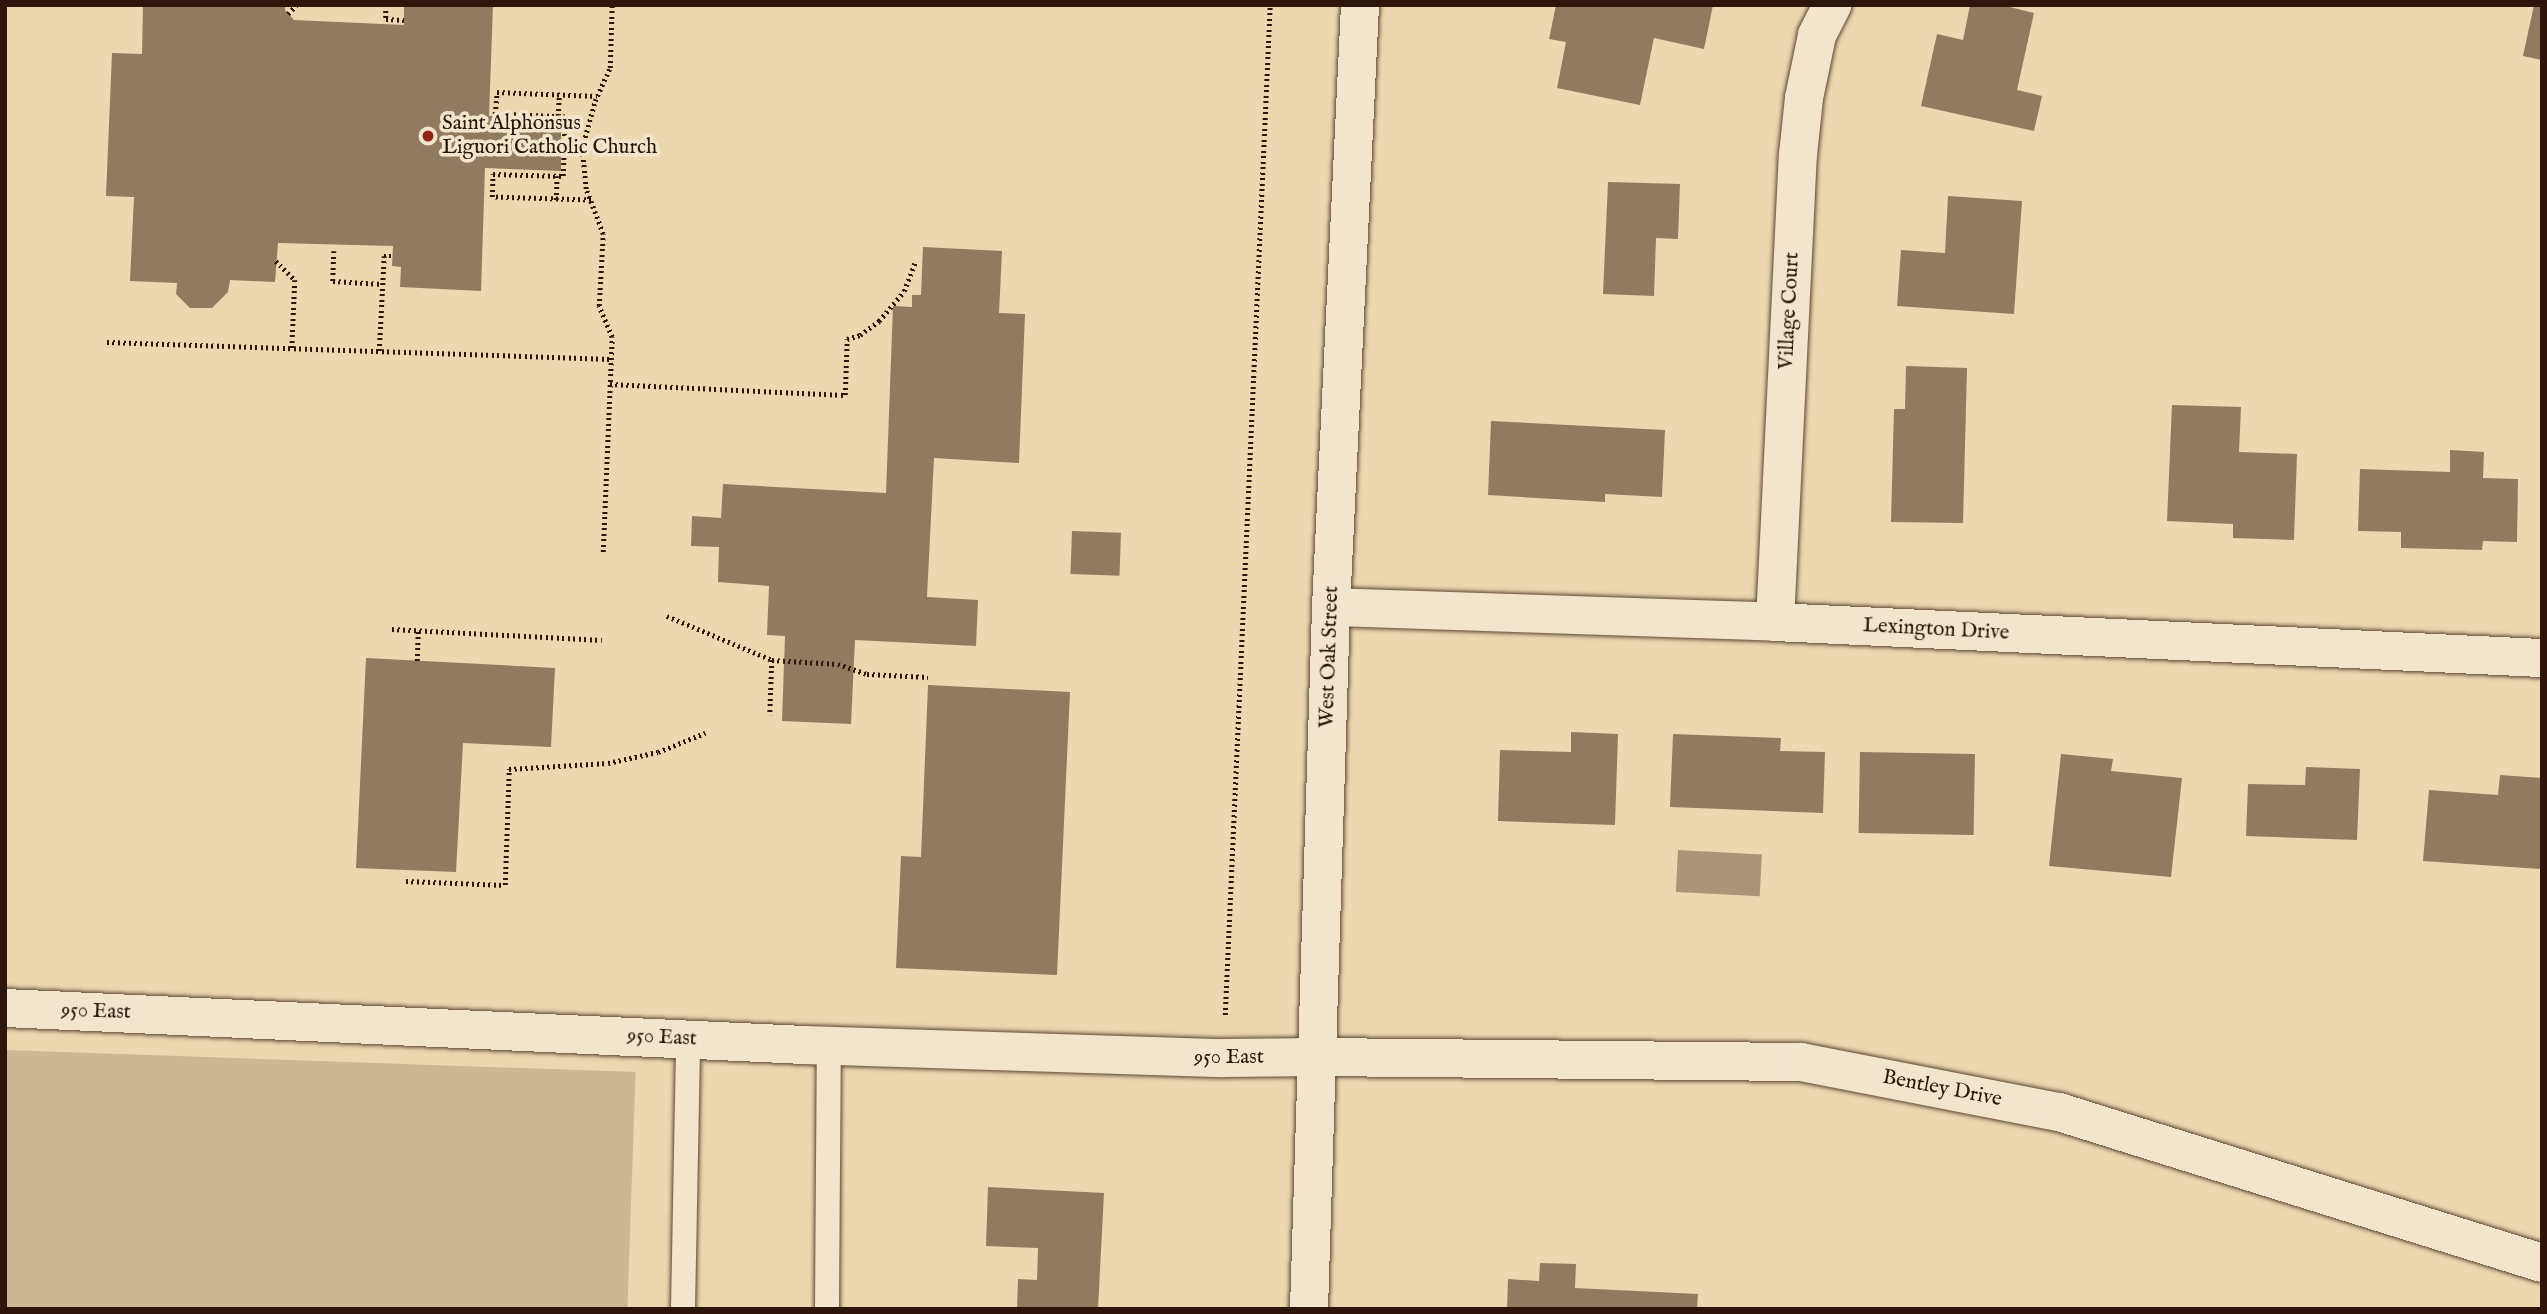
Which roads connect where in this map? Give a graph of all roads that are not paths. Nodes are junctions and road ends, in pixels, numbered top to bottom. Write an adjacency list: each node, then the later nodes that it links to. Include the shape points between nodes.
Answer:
1 (1360, 5): 3 (street, West Oak Street)
2 (1832, 5): 4 (street, Village Court, via 1817,35 1798,155)
3 (1331, 607): 4 (street, Lexington Drive); 9 (street, West Oak Street)
4 (1775, 622): 5 (street, Lexington Drive)
5 (2542, 658)
6 (5, 1008): 7 (street, 950 East)
7 (688, 1040): 8 (street, 950 East); 11 (lane)
8 (829, 1046): 9 (street, 950 East, via 1223,1059); 12 (lane)
9 (1319, 1057): 10 (street, Bentley Drive, via 1801,1062 2059,1112); 13 (street, West Oak Street)
10 (2542, 1263)
11 (682, 1309)
12 (827, 1309)
13 (1309, 1309)

